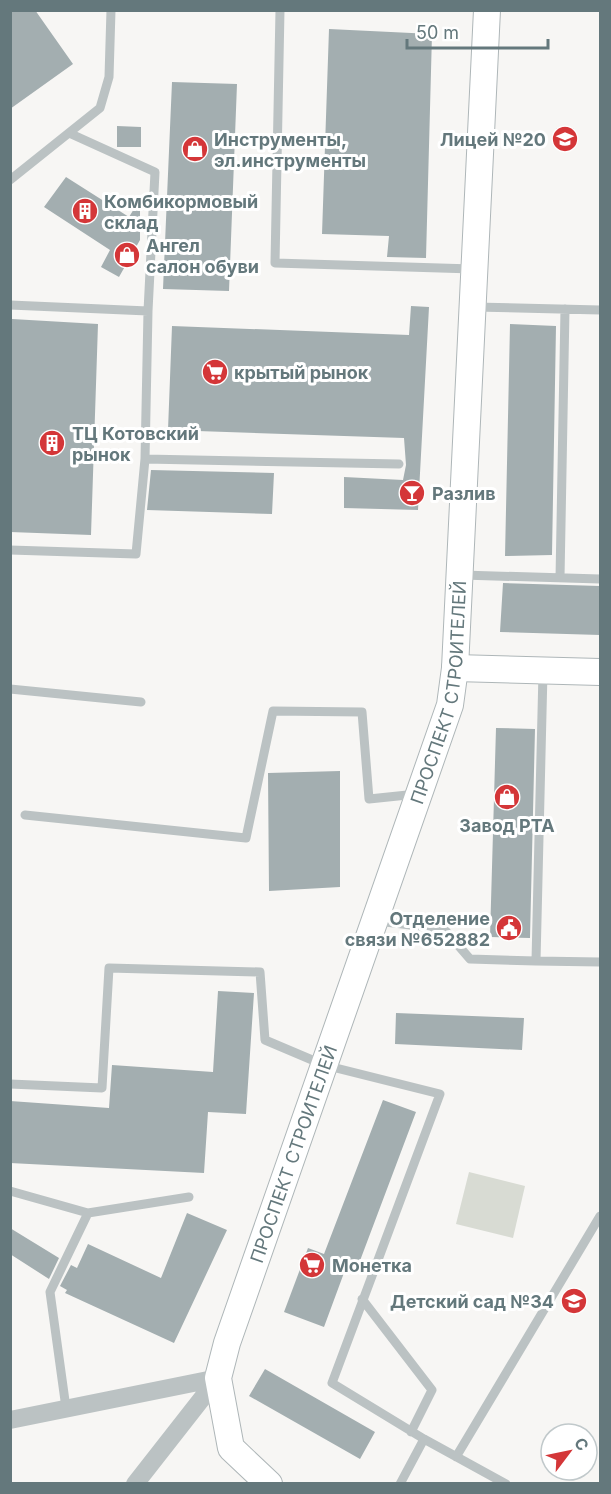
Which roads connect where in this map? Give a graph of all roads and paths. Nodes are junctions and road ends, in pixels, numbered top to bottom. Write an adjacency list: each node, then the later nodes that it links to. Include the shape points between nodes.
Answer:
1 (111, 10): 4 (lane, via 109,77 100,108)
2 (280, 10): 6 (lane, via 274,263)
3 (487, 10): 6 (main road, ПРОСПЕКТ СТРОИТЕЛЕЙ)
4 (69, 133): 5 (lane); 11 (lane, via 155,172)
5 (10, 180)
6 (476, 270): 8 (main road, ПРОСПЕКТ СТРОИТЕЛЕЙ)
7 (10, 305): 11 (lane)
8 (474, 307): 9 (lane); 15 (main road, ПРОСПЕКТ СТРОИТЕЛЕЙ)
9 (565, 309): 10 (lane); 16 (lane)
10 (600, 310)
11 (148, 311): 12 (lane)
12 (145, 459): 13 (lane); 14 (lane, via 136,554)
13 (399, 464)
14 (10, 550)
15 (460, 574): 16 (lane); 18 (main road, ПРОСПЕКТ СТРОИТЕЛЕЙ)
16 (560, 578): 17 (lane)
17 (600, 579)
18 (455, 668): 19 (main road); 23 (main road, ПРОСПЕКТ СТРОИТЕЛЕЙ, via 450,705)
19 (543, 670): 20 (main road); 26 (lane)
20 (600, 672)
21 (10, 689): 22 (lane)
22 (141, 702)
23 (419, 793): 24 (lane, via 369,799 362,712 273,711 246,838); 25 (main road, ПРОСПЕКТ СТРОИТЕЛЕЙ)
24 (26, 815)
25 (375, 920): 26 (lane, via 444,928 470,959); 28 (main road, ПРОСПЕКТ СТРОИТЕЛЕЙ)
26 (537, 961): 27 (lane)
27 (600, 962)
28 (324, 1065): 29 (lane, via 265,1040 260,972 109,968 102,1088); 34 (lane, via 440,1094); 35 (main road, ПРОСПЕКТ СТРОИТЕЛЕЙ)
29 (10, 1083)
30 (10, 1191): 32 (lane)
31 (189, 1197): 32 (lane)
32 (88, 1213): 36 (lane, via 50,1292)
33 (600, 1216): 40 (lane)
34 (362, 1299): 38 (lane, via 432,1389); 38 (lane, via 332,1383)
35 (218, 1378): 36 (street); 41 (street); 42 (main road, via 231,1448)
36 (66, 1408): 37 (street)
37 (10, 1420)
38 (411, 1432): 39 (lane)
39 (424, 1439): 40 (lane); 43 (lane)
40 (456, 1457): 44 (lane)
41 (135, 1484)
42 (269, 1484)
43 (400, 1484)
44 (506, 1484)

